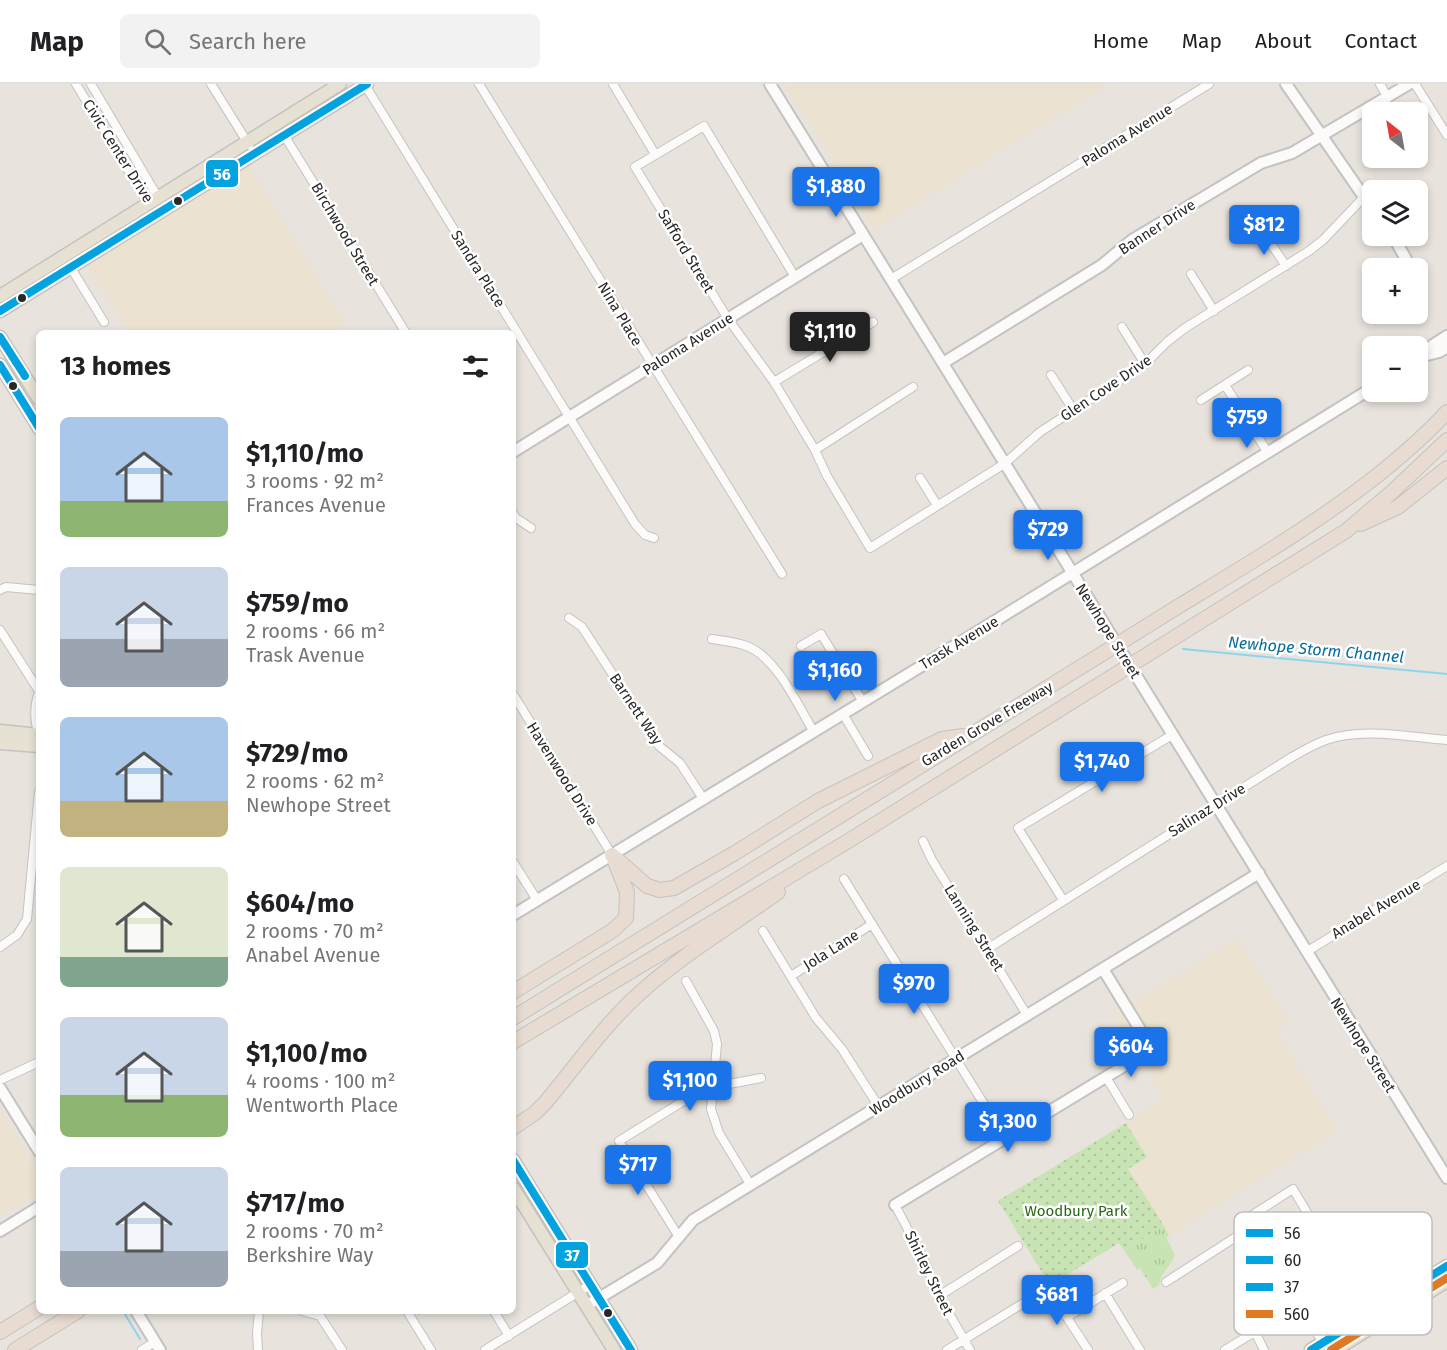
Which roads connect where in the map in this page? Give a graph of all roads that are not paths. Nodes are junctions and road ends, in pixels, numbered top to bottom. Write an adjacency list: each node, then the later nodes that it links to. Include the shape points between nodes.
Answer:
1 (76, 84): 25 (street, Civic Center Drive)
2 (91, 84): 23 (street, Civic Center Drive)
3 (212, 84): 19 (street)
4 (479, 84): 52 (street, Nina Place)
5 (613, 84): 21 (street)
6 (770, 84): 28 (street, Newhope Street)
7 (1209, 84): 33 (street, Paloma Avenue)
8 (1286, 84): 18 (street)
9 (1380, 84): 14 (street)
10 (1409, 84): 14 (street, Banner Drive)
11 (1415, 84): 17 (street)
12 (366, 85): 15 (main road); 42 (street, Sandra Place)
13 (332, 86): 15 (street); 19 (main road)
14 (1388, 98): 18 (street, Banner Drive)
15 (337, 103): 16 (main road)
16 (285, 135): 20 (main road); 41 (street, Birchwood Street)
17 (1447, 135)
18 (1322, 137): 22 (street); 49 (street, Banner Drive, via 1261,163 1132,240 1102,265)
19 (247, 142): 20 (street); 23 (main road)
20 (254, 154): 26 (main road)
21 (655, 154): 32 (street, via 704,126); 37 (street, Safford Street, via 635,167)
22 (1362, 193)
23 (159, 196): 25 (main road); 26 (street, Civic Center Drive)
24 (1362, 198): 29 (street, Glen Cove Drive, via 1323,240)
25 (147, 203): 26 (street, Civic Center Drive); 34 (main road)
26 (161, 212): 30 (main road)
27 (1263, 232): 29 (street)
28 (863, 235): 32 (street, Paloma Avenue); 33 (street, Newhope Street)
29 (1286, 266): 35 (street, Glen Cove Drive)
30 (71, 268): 36 (main road); 38 (street)
31 (1191, 274): 35 (street)
32 (795, 277): 37 (street, Paloma Avenue)
33 (891, 279): 49 (street, Newhope Street)
34 (0, 296)
35 (1214, 310): 51 (street, Glen Cove Drive, via 1177,334)
36 (0, 311)
37 (728, 319): 52 (street, Paloma Avenue); 55 (street, Safford Street)
38 (104, 322)
39 (873, 322): 55 (street)
40 (1122, 327): 51 (street)
41 (404, 330)
42 (516, 330)
43 (516, 330): 63 (street, Sandra Place)
44 (1447, 336): 47 (street)
45 (0, 337): 58 (main road)
46 (1447, 346): 48 (street)
47 (1428, 350)
48 (1428, 355)
49 (943, 363): 69 (street, Newhope Street)
50 (0, 364): 64 (main road)
51 (1145, 364): 61 (street, Glen Cove Drive)
52 (652, 366): 63 (street, Paloma Avenue); 79 (street, Nina Place)
53 (1248, 370): 56 (street)
54 (1051, 375): 61 (street)
55 (774, 382): 67 (street, Safford Street)
56 (1225, 385): 60 (street); 68 (street)
57 (913, 387): 67 (street)
58 (36, 394)
59 (1362, 394): 68 (street, Trask Avenue)
60 (1201, 400)
61 (1074, 411): 69 (street, Glen Cove Drive, via 1040,432)
62 (1447, 412): 95 (highway, Garden Grove Freeway, bridge, via 1426,436 1305,529)
63 (569, 417): 66 (street, Paloma Avenue); 76 (street, Sandra Place, via 635,524)
64 (36, 423)
65 (1447, 440): 75 (highway, Garden Grove Freeway)
66 (516, 450)
67 (815, 450): 77 (street, Safford Street)
68 (1268, 453): 78 (street, Trask Avenue)
69 (1004, 464): 72 (street, Glen Cove Drive); 78 (street, Newhope Street)
70 (1447, 468): 75 (highway, via 1398,507)
71 (921, 478): 72 (street)
72 (937, 505): 77 (street, Glen Cove Drive)
73 (516, 518): 74 (street)
74 (531, 528)
75 (1346, 531): 104 (highway, Garden Grove Freeway, bridge)
76 (654, 538)
77 (870, 548)
78 (1072, 573): 88 (street, Trask Avenue); 96 (street, Newhope Street)
79 (782, 574)
80 (0, 590): 81 (street)
81 (36, 590)
82 (569, 618): 101 (street, Barnett Way, via 582,627 659,746 680,763)
83 (0, 630): 86 (street)
84 (712, 639): 93 (street, via 750,647 766,660 781,677)
85 (801, 646): 88 (street, via 821,634)
86 (36, 687)
87 (516, 699): 106 (street, Havenwood Drive)
88 (863, 702): 90 (street, Trask Avenue)
89 (36, 705): 91 (street)
90 (843, 714): 93 (street, Trask Avenue); 100 (street)
91 (36, 727)
92 (0, 732): 94 (main road)
93 (814, 732): 101 (street, Trask Avenue)
94 (36, 734)
95 (968, 735): 106 (highway, via 942,739 818,801 674,888 660,890 647,886); 124 (highway, Garden Grove Freeway)
96 (1172, 735): 102 (street, Newhope Street); 112 (street, via 1018,828)
97 (1447, 740): 102 (street, Salinaz Drive, via 1361,734 1325,740)
98 (0, 743): 99 (main road)
99 (36, 746)
100 (868, 756)
101 (704, 800): 106 (street, Trask Avenue)
102 (1216, 805): 109 (street, Newhope Street); 112 (street, Salinaz Drive)
103 (922, 841): 117 (street, Lanning Street)
104 (845, 843): 125 (highway, Garden Grove Freeway); 135 (highway, via 648,986 602,1031 541,1108)
105 (36, 852): 116 (street, via 27,919 17,934)
106 (612, 855): 111 (street, Trask Avenue); 122 (highway, via 627,892 626,918 612,932)
107 (1447, 866): 118 (street, Anabel Avenue)
108 (516, 867): 111 (street)
109 (1258, 873): 118 (street, Newhope Street); 119 (street, Woodbury Road)
110 (844, 879): 114 (street)
111 (537, 900): 113 (street, Trask Avenue)
112 (1063, 900): 117 (street, Salinaz Drive)
113 (516, 913)
114 (872, 924): 120 (street, Jola Lane); 126 (street)
115 (763, 931): 120 (street)
116 (0, 947)
117 (987, 949): 123 (street, Lanning Street)
118 (1306, 952): 139 (street, Newhope Street)
119 (1103, 969): 123 (street, Woodbury Road); 128 (street, via 1152,1049)
120 (790, 976): 133 (street)
121 (686, 981): 131 (street, via 714,1031 717,1044)
122 (516, 990)
123 (1027, 1015): 126 (street, Woodbury Road)
124 (516, 1016)
125 (516, 1040)
126 (956, 1059): 133 (street, Woodbury Road); 136 (street)
127 (36, 1063): 130 (street)
128 (1106, 1077): 134 (street); 136 (street)
129 (761, 1078): 131 (street)
130 (0, 1080)
131 (713, 1087): 140 (street, via 711,1109 719,1133); 149 (street, via 619,1141)
132 (0, 1088): 137 (street)
133 (879, 1107): 140 (street, Woodbury Road)
134 (1130, 1115)
135 (516, 1126)
136 (1005, 1138): 142 (street)
137 (36, 1146)
138 (516, 1165): 144 (main road)
139 (1447, 1178)
140 (750, 1184): 149 (street, Woodbury Road, via 693,1220)
141 (516, 1193): 147 (main road)
142 (895, 1205): 161 (street, Shirley Street)
143 (36, 1209): 148 (street)
144 (545, 1212): 147 (main road); 157 (main road)
145 (1256, 1212): 146 (street, via 1293,1189)
146 (1307, 1212)
147 (533, 1220): 159 (main road)
148 (0, 1231)
149 (679, 1237): 162 (street, Woodbury Road, via 657,1263)
150 (1234, 1238): 155 (street)
151 (1018, 1246): 161 (street)
152 (1447, 1266): 153 (main road)
153 (1432, 1275)
154 (1447, 1281): 158 (main road)
155 (1166, 1282)
156 (1123, 1283): 160 (street)
157 (590, 1285): 159 (street); 162 (main road)
158 (1432, 1290)
159 (578, 1292): 163 (main road); 173 (street)
160 (1105, 1293): 171 (street); 193 (street)
161 (939, 1296): 179 (street, Shirley Street)
162 (598, 1298): 163 (street, Woodbury Road); 189 (main road)
163 (586, 1306): 188 (main road)
164 (36, 1310): 172 (highway)
165 (73, 1314): 182 (highway)
166 (138, 1314): 181 (street)
167 (260, 1314): 184 (street)
168 (313, 1314): 185 (street, via 320,1316)
169 (409, 1314): 186 (street)
170 (496, 1314): 173 (street)
171 (1067, 1317): 179 (street, via 1048,1288); 192 (street)
172 (0, 1332)
173 (509, 1335): 187 (street)
174 (1250, 1335): 194 (street)
175 (1256, 1335): 195 (street)
176 (1318, 1335): 180 (street)
177 (1335, 1335): 180 (main road)
178 (1359, 1335): 197 (main road)
179 (963, 1340): 190 (street); 191 (street, Shirley Street)
180 (1323, 1343): 196 (main road)
181 (158, 1346): 183 (street)
182 (15, 1350)
183 (142, 1350)
184 (258, 1350)
185 (342, 1350)
186 (431, 1350)
187 (485, 1350)
188 (614, 1350)
189 (631, 1350)
190 (946, 1350)
191 (970, 1350)
192 (1088, 1350)
193 (1140, 1350)
194 (1225, 1350)
195 (1264, 1350)
196 (1311, 1350)
197 (1335, 1350)

